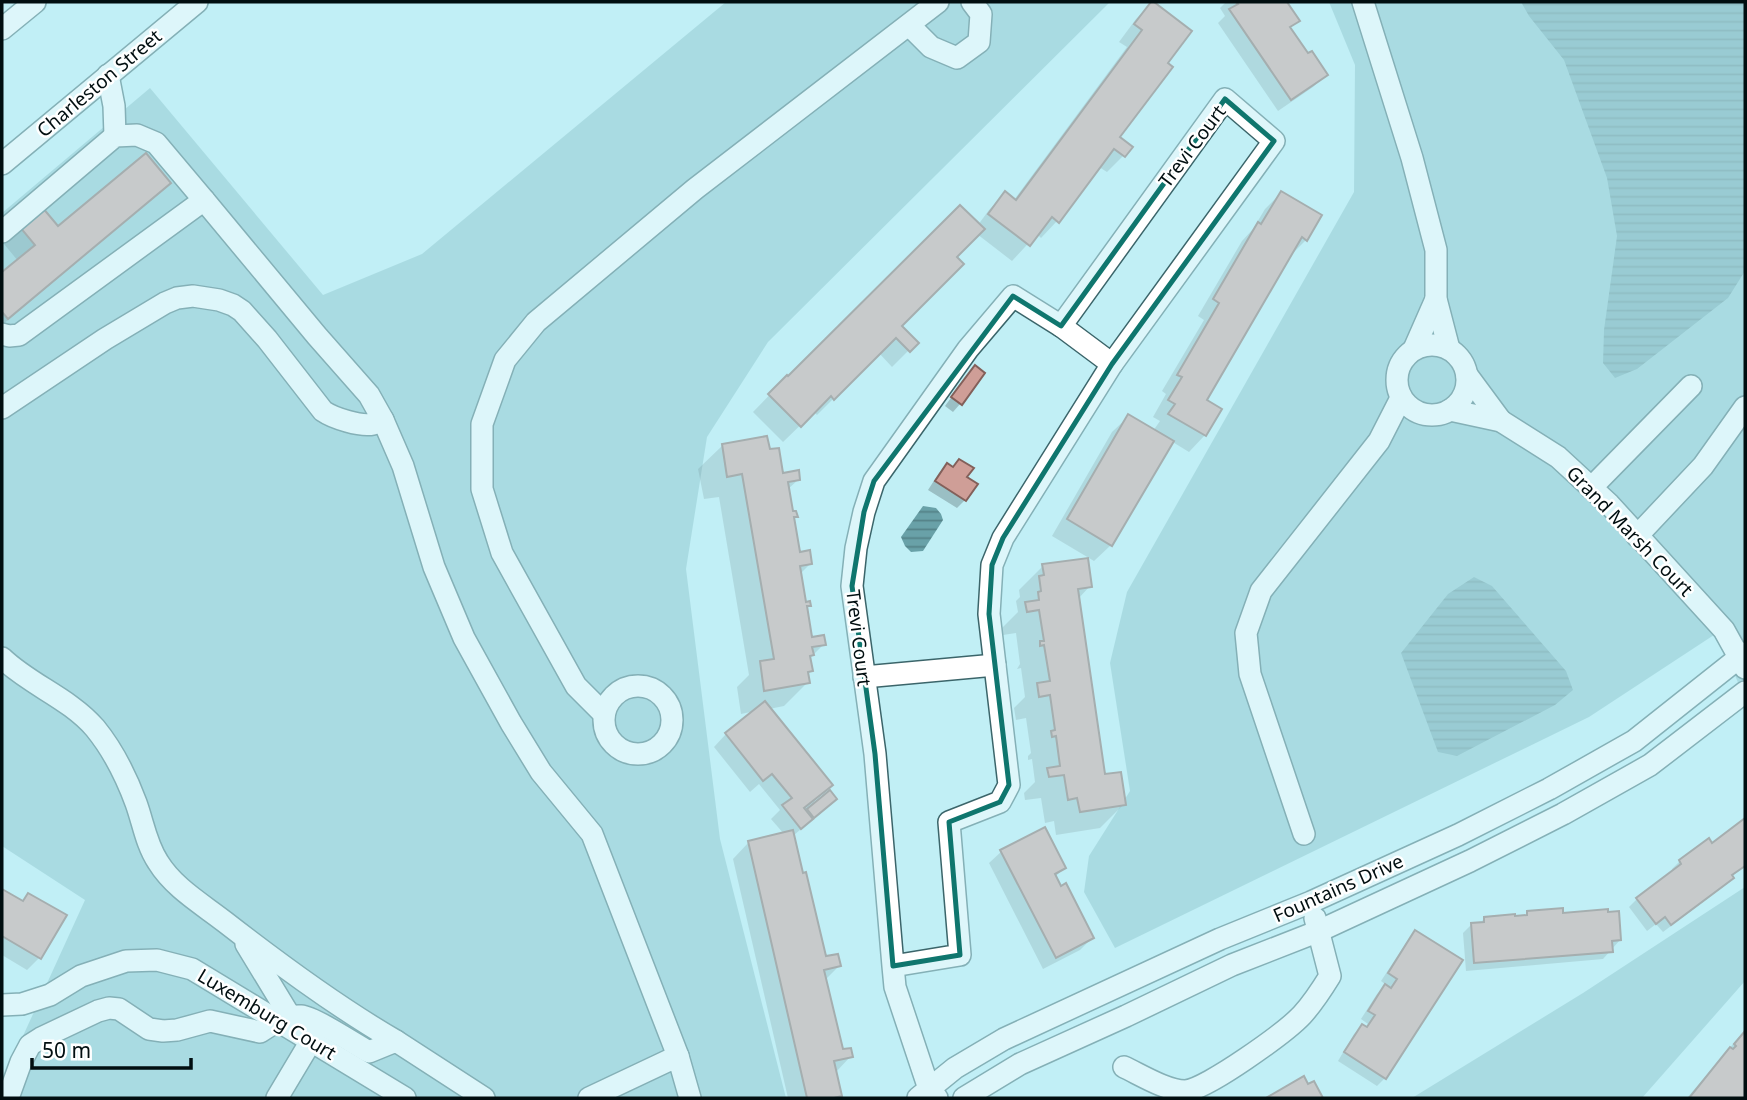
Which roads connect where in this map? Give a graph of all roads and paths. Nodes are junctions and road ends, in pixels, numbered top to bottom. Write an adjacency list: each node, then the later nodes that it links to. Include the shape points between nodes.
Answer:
1 (35, 2): 7 (street)
2 (197, 2): 8 (street, Charleston Street)
3 (938, 2): 6 (street)
4 (972, 2): 6 (street, via 981,14 979,42 957,58 931,47)
5 (1363, 2): 13 (street, via 1436,250)
6 (909, 25): 36 (street, via 695,189 536,322 505,360 482,424 482,489 502,553 576,685)
7 (2, 29)
8 (108, 75): 9 (street); 10 (street, Charleston Street)
9 (115, 136): 11 (street, via 137,135 156,142); 12 (street)
10 (2, 164)
11 (204, 200): 15 (street, via 19,335); 26 (street, via 369,395)
12 (2, 232)
13 (1436, 299): 16 (street); 17 (street)
14 (1061, 326): 18 (street); 18 (street, Trevi Court, via 1224,99 1274,141); 34 (street, Trevi Court, via 1013,296 968,349 874,481 863,512 852,586)
15 (2, 334)
16 (1414, 349): 17 (street, via 1438,345); 21 (street, via 1405,356 1396,376)
17 (1449, 349): 19 (street, via 1459,357)
18 (1112, 364): 33 (street, Trevi Court, via 1003,538 992,565 989,614)
19 (1467, 375): 24 (street, via 1460,402); 27 (street, Grand Marsh Court)
20 (1691, 386): 29 (street)
21 (1401, 398): 25 (street); 28 (street)
22 (1745, 407): 30 (street, via 1703,466)
23 (2, 408): 26 (street, via 165,303 193,296 219,300 242,311 329,415 371,425)
24 (1450, 410): 25 (street); 27 (street, Grand Marsh Court)
25 (1421, 414): 28 (street)
26 (383, 420): 46 (street, via 464,638 541,772 592,834)
27 (1501, 421): 29 (street, Grand Marsh Court, via 1558,457)
28 (1379, 441): 37 (street, via 1261,591 1246,633 1251,674)
29 (1591, 488): 30 (street, Grand Marsh Court)
30 (1637, 536): 32 (street, Grand Marsh Court, via 1724,630)
31 (2, 657): 40 (street, via 80,712 96,730 125,776 157,862 198,903)
32 (1744, 660): 38 (street, Fountains Drive, via 1634,741 1549,789)
33 (995, 665): 34 (street); 41 (street, Trevi Court, via 1009,785 1000,802 949,822 960,955)
34 (864, 677): 41 (street, Trevi Court)
35 (1745, 692): 39 (street, Fountains Drive, via 1650,765 1563,814)
36 (604, 714)
37 (1304, 834)
38 (1311, 902): 39 (street); 48 (street, Fountains Drive, via 1004,1039 956,1068)
39 (1319, 931): 47 (street, via 1330,976 1301,1017 1268,1042 1217,1077 1184,1091); 55 (street, Fountains Drive, via 1232,965 1020,1064)
40 (240, 934): 43 (street); 45 (street)
41 (893, 965): 48 (street, Trevi Court, via 895,987)
42 (2, 1005): 43 (street, Luxemburg Court, via 50,995 81,976 126,961 157,960 192,969)
43 (284, 1019): 44 (street, Luxemburg Court); 45 (street, via 302,1016 369,1052); 49 (street, via 260,1032 210,1021 163,1031 149,1028 119,1009 98,1010 30,1045)
44 (311, 1041): 50 (street); 51 (street, Luxemburg Court)
45 (396, 1041): 52 (street)
46 (678, 1056): 53 (street); 54 (street)
47 (1124, 1068)
48 (928, 1095)
49 (8, 1098)
50 (277, 1098)
51 (405, 1098)
52 (484, 1098)
53 (589, 1098)
54 (690, 1098)
55 (964, 1098)

